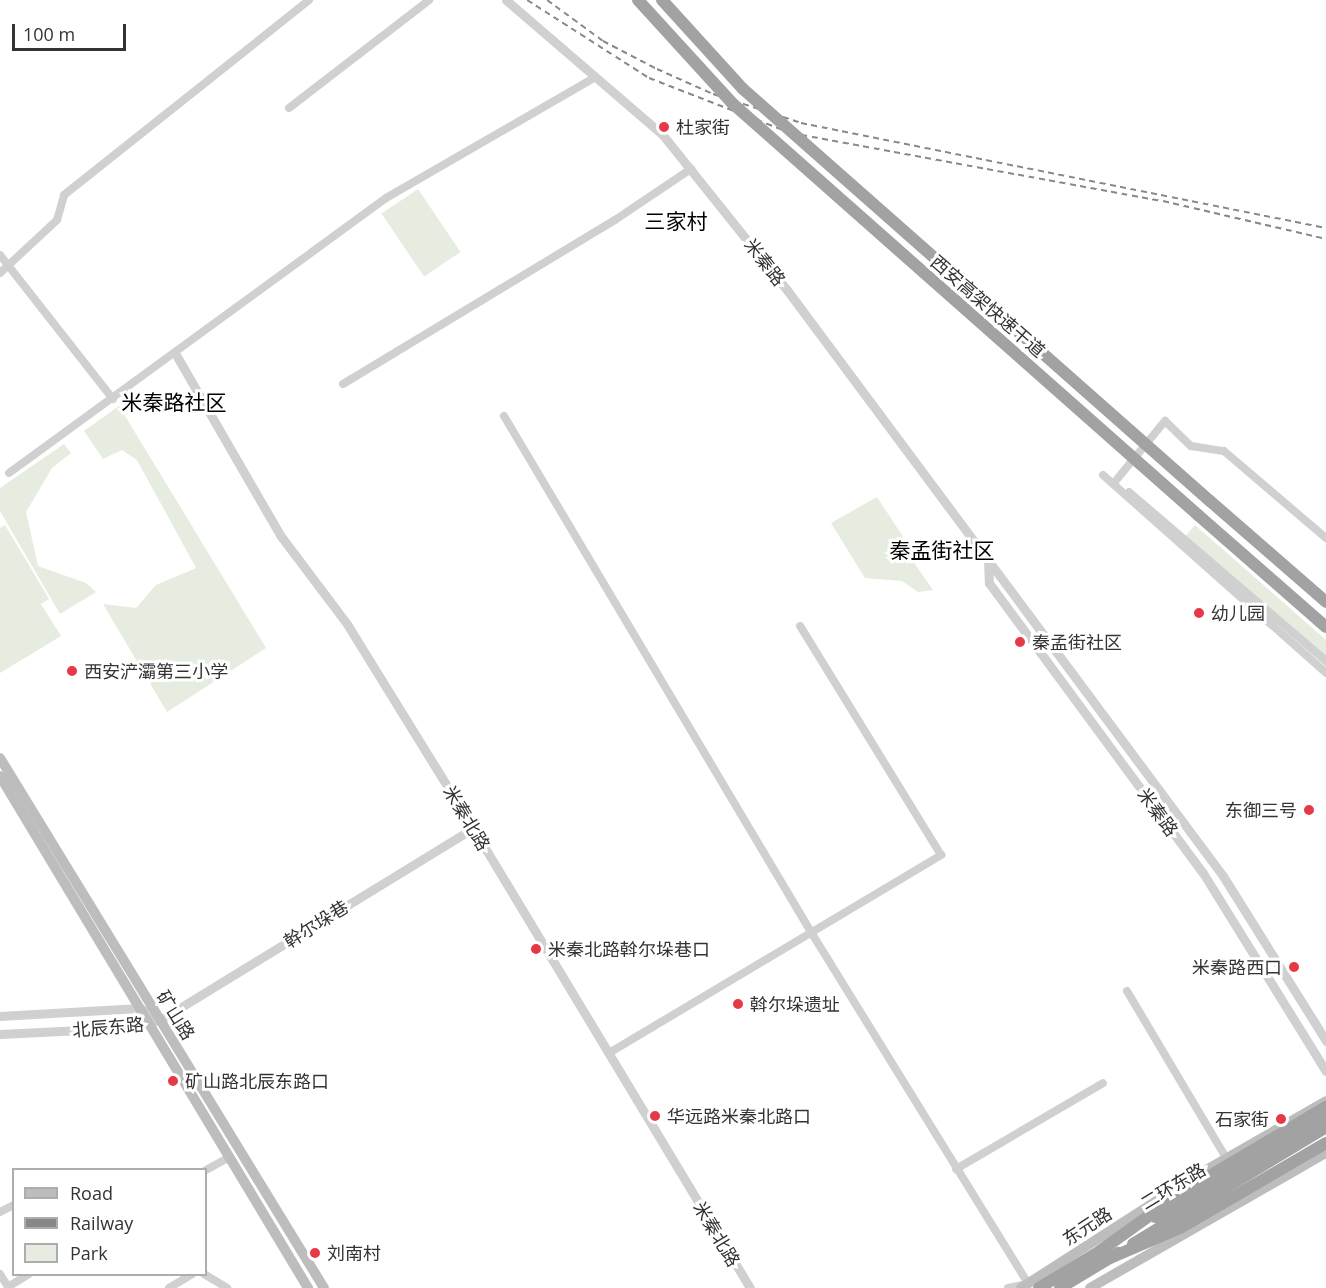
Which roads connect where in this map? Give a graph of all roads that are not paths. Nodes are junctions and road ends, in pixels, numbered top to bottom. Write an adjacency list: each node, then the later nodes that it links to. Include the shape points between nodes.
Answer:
1 (309, 0): 10 (street, via 64,195 57,220)
2 (429, 0): 7 (street)
3 (506, 0): 6 (street, 米秦路)
4 (638, 0): 24 (highway, 西安高架快速干道, bridge, via 732,103)
5 (662, 0): 21 (highway, 西安高架快速干道, bridge, via 757,102)
6 (596, 77): 8 (street, 米秦路, via 658,131); 12 (street, via 386,198)
7 (290, 108)
8 (691, 169): 13 (street, via 615,220); 20 (street, 米秦路)
9 (0, 255): 10 (street)
10 (9, 266): 11 (street); 14 (street)
11 (0, 273)
12 (175, 353): 14 (street); 30 (street, 米秦北路, via 280,534 347,624)
13 (343, 384)
14 (113, 399): 16 (street)
15 (504, 416): 31 (street)
16 (9, 473)
17 (1105, 474): 18 (street)
18 (1114, 482): 19 (street, via 1165,421 1191,446 1224,452); 26 (street); 27 (street)
19 (1326, 538)
20 (988, 558): 22 (street, 米秦路); 25 (street, 米秦路, via 989,583)
21 (1326, 602)
22 (1036, 623): 25 (street); 37 (street, 米秦路, via 1223,876)
23 (800, 626): 31 (street, via 940,855)
24 (1326, 627)
25 (1025, 631): 39 (street, 米秦路, via 1208,880)
26 (1326, 661)
27 (1326, 673)
28 (0, 758): 35 (main road, 矿山路)
29 (0, 776): 33 (main road, 矿山路)
30 (473, 828): 35 (street, 幹尔垛巷); 38 (street, 米秦北路)
31 (811, 932): 38 (street); 50 (street)
32 (1127, 991): 48 (street)
33 (140, 1008): 34 (street, 北辰东路); 35 (main road, 矿山路)
34 (0, 1017)
35 (155, 1022): 36 (street, 北辰东路); 47 (main road, 矿山路); 60 (main road, 矿山路)
36 (0, 1034)
37 (1326, 1041)
38 (609, 1053): 61 (street, 米秦北路)
39 (1326, 1071)
40 (1103, 1083): 50 (street)
41 (1326, 1101): 48 (main road, 东元路)
42 (1326, 1107): 51 (highway, bridge, via 1181,1193)
43 (1326, 1114): 51 (highway, 二环东路, bridge)
44 (1326, 1127): 51 (highway, 二环东路, bridge)
45 (1326, 1143): 51 (highway, bridge, via 1180,1228)
46 (1326, 1153): 64 (main road)
47 (229, 1156): 49 (street); 59 (main road, 矿山路)
48 (1227, 1158): 56 (main road, 东元路)
49 (207, 1169)
50 (956, 1169): 56 (street)
51 (1105, 1254): 56 (highway, 二环东路); 63 (highway, 二环东路)
52 (0, 1274): 53 (street, via 8,1287)
53 (27, 1276)
54 (190, 1276): 57 (street)
55 (206, 1276): 58 (street)
56 (1029, 1287): 62 (street)
57 (169, 1288)
58 (227, 1288)
59 (308, 1288)
60 (324, 1288)
61 (750, 1288)
62 (1008, 1288)
63 (1060, 1288)
64 (1090, 1288)

